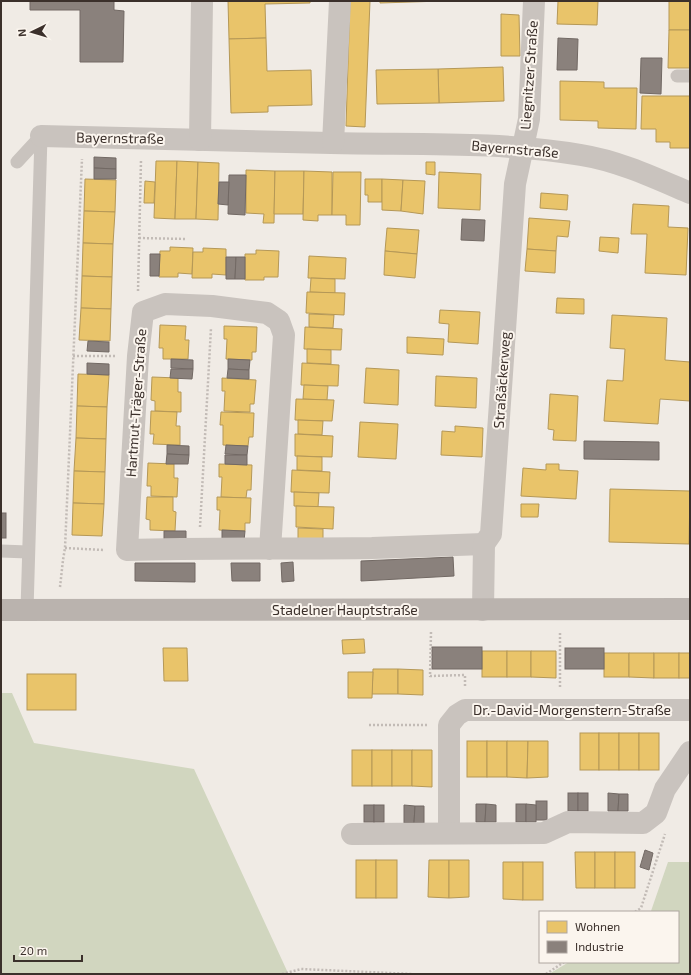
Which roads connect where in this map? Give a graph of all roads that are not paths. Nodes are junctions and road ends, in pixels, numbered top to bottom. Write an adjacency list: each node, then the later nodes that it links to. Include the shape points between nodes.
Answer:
1 (202, 1): 5 (street)
2 (340, 1): 6 (street)
3 (534, 1): 7 (street, Liegnitzer Straße, via 529,119)
4 (41, 136): 5 (street, Bayernstraße); 8 (lane); 13 (lane)
5 (200, 140): 6 (street, Bayernstraße)
6 (333, 143): 7 (street, Bayernstraße, via 427,143)
7 (522, 148): 9 (street, Bayernstraße, via 582,155 618,164); 10 (street, Straßäckerweg, via 515,184 491,534)
8 (16, 162)
9 (690, 194)
10 (484, 544): 11 (street); 17 (street, Straßäckerweg)
11 (270, 549): 11 (street, Hartmut-Träger-Straße, via 127,550 138,356 144,312 165,304 212,306 267,313 280,321 284,335)
12 (1, 551): 13 (lane)
13 (28, 552): 16 (lane)
14 (690, 609): 17 (main road, Stadelner Hauptstraße)
15 (1, 610): 16 (main road, Stadelner Hauptstraße)
16 (27, 610): 17 (main road, Stadelner Hauptstraße)
17 (483, 610)
18 (690, 710): 20 (street, Dr.-David-Morgenstern-Straße, via 465,710 457,714 449,725)
19 (690, 752): 20 (street, via 665,789 656,813 643,823 568,822 544,833)
20 (449, 833): 21 (street)
21 (352, 834)

